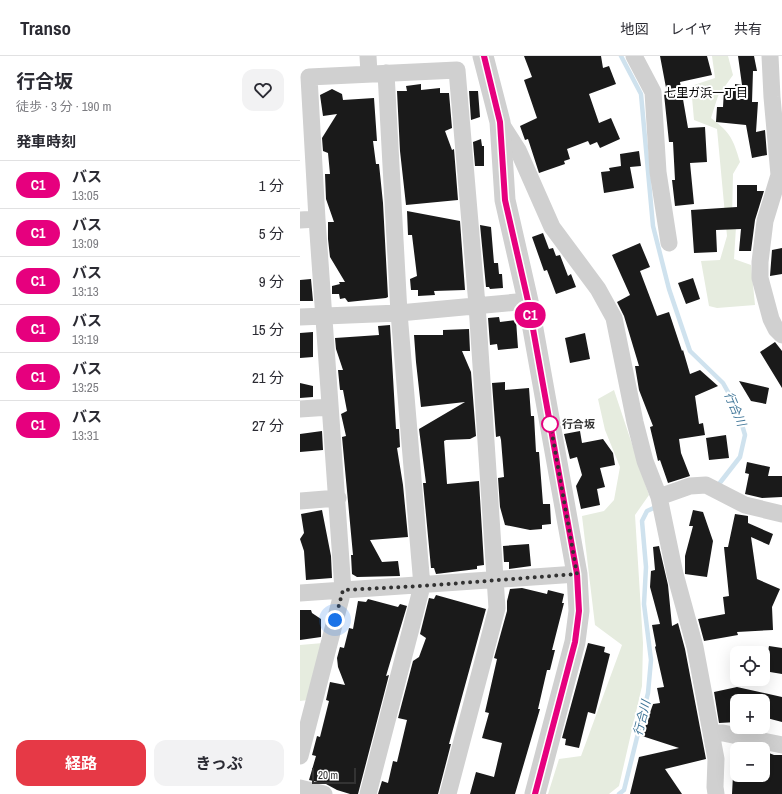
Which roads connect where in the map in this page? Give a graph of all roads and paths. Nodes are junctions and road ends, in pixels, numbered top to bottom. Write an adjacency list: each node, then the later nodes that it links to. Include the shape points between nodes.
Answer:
1 (368, 56): 5 (street)
2 (484, 56): 6 (street)
3 (634, 56): 10 (street, via 653,92 658,172)
4 (770, 56): 16 (street, via 779,175 765,221 760,278 771,319)
5 (377, 73): 7 (street, via 310,77); 12 (street, via 457,70); 13 (street)
6 (500, 122): 11 (street, via 505,200); 19 (street, via 518,150 552,227 598,289 614,318 635,422 645,461)
7 (306, 132): 8 (street)
8 (317, 219): 9 (street); 14 (street)
9 (300, 220)
10 (669, 244)
11 (528, 301): 12 (street); 23 (street)
12 (477, 305): 13 (street); 24 (street)
13 (398, 313): 14 (street); 25 (street)
14 (324, 315): 15 (street); 17 (street)
15 (300, 317)
16 (782, 335)
17 (330, 407): 18 (street); 20 (street)
18 (300, 409)
19 (659, 497): 22 (street, via 690,486 706,486 745,505); 28 (street, via 675,574 695,647)
20 (338, 498): 21 (street); 26 (street)
21 (300, 501)
22 (782, 514)
23 (577, 574): 24 (street); 35 (street, via 579,611 575,642)
24 (496, 580): 25 (street); 34 (street, via 497,608)
25 (422, 586): 26 (street); 33 (street)
26 (343, 590): 27 (street); 30 (street)
27 (300, 593)
28 (711, 733): 29 (street); 36 (street, via 716,759)
29 (782, 745)
30 (300, 756)
31 (300, 788): 32 (street)
32 (324, 794)
33 (368, 794)
34 (448, 794)
35 (534, 794)
36 (716, 794)

